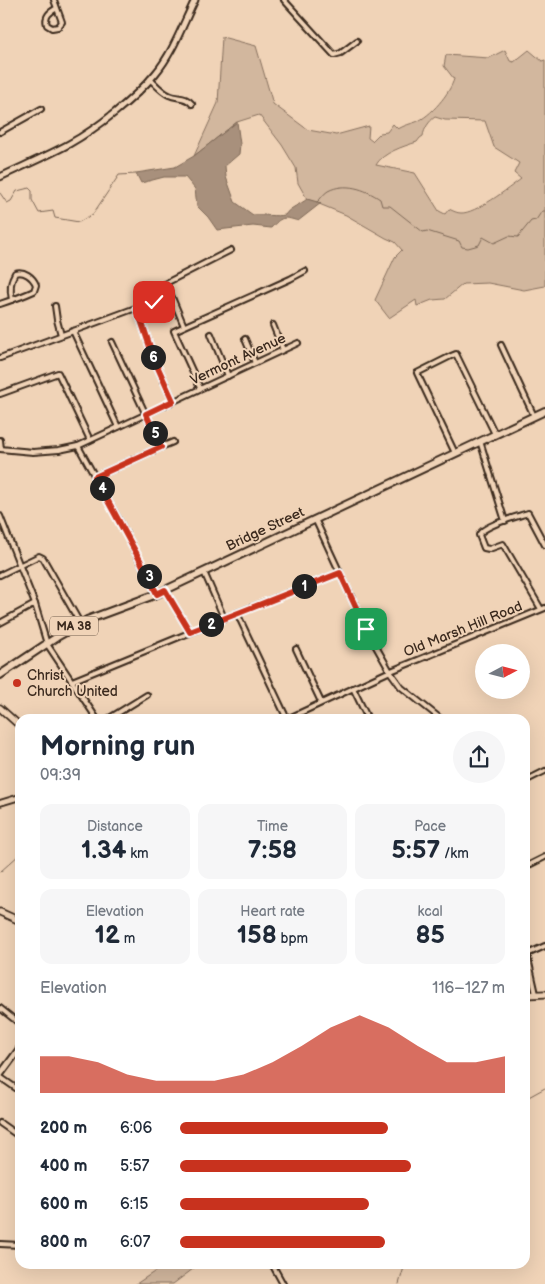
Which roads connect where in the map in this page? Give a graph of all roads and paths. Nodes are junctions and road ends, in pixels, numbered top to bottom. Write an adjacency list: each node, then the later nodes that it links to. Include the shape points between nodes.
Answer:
1 (54, 0): 4 (street)
2 (195, 0): 6 (street, via 166,58)
3 (284, 0): 5 (street, via 334,55)
4 (57, 8): 4 (street, via 62,22 52,28 46,19)
5 (357, 41)
6 (150, 79): 7 (street, via 170,96); 10 (street, via 89,132)
7 (192, 104)
8 (41, 109): 9 (street)
9 (0, 132)
10 (0, 176)
11 (231, 250): 13 (street, via 166,283)
12 (305, 271): 19 (street)
13 (171, 296): 17 (street); 19 (street)
14 (12, 300): 14 (street, via 34,291 36,285 30,276 15,273 11,285); 15 (street)
15 (0, 304)
16 (55, 306): 22 (street)
17 (137, 308): 20 (street); 33 (street, via 154,359)
18 (273, 325): 27 (street)
19 (184, 326): 31 (street, via 174,331)
20 (73, 331): 22 (street); 37 (street)
21 (211, 334): 30 (street)
22 (61, 336): 28 (street)
23 (245, 339): 29 (street)
24 (112, 342): 35 (street)
25 (298, 343): 27 (street, Vermont Avenue)
26 (501, 346): 36 (street)
27 (283, 350): 29 (street, Vermont Avenue)
28 (0, 358)
29 (255, 363): 30 (street, Vermont Avenue)
30 (228, 376): 31 (street, Vermont Avenue)
31 (200, 388): 33 (street, Vermont Avenue)
32 (0, 394): 40 (street, via 58,373)
33 (173, 401): 35 (street, Vermont Avenue)
34 (545, 411): 36 (main road, Bridge Street / MA 38)
35 (146, 414): 37 (street, Vermont Avenue); 44 (street)
36 (534, 416): 38 (main road, Bridge Street / MA 38)
37 (118, 427): 40 (street, Vermont Avenue)
38 (495, 434): 41 (main road, Bridge Street / MA 38); 46 (street, via 456,354 417,372)
39 (0, 440): 45 (street)
40 (90, 440): 43 (street, Vermont Avenue)
41 (480, 441): 46 (main road, Bridge Street / MA 38); 50 (street)
42 (173, 442): 44 (street)
43 (78, 446): 45 (street, Vermont Avenue, via 33,452); 47 (street)
44 (161, 447): 47 (street)
45 (0, 449)
46 (455, 453): 49 (main road, Bridge Street / MA 38)
47 (95, 477): 57 (street)
48 (0, 516): 52 (street)
49 (315, 519): 53 (main road, Bridge Street / MA 38); 54 (street)
50 (505, 520): 51 (street, via 528,513); 59 (street, via 480,532 482,545 489,549 503,544)
51 (545, 546)
52 (20, 565): 55 (street); 58 (street); 63 (street, via 41,557)
53 (204, 572): 56 (main road, Bridge Street / MA 38); 61 (street)
54 (340, 573): 60 (street); 67 (street)
55 (0, 575)
56 (165, 590): 57 (main road, Bridge Street / MA 38); 64 (street)
57 (157, 594): 63 (main road, Bridge Street / MA 38)
58 (35, 604): 62 (street); 65 (street)
59 (543, 609): 67 (street, Old Marsh Hill Road)
60 (238, 613): 61 (street); 76 (street)
61 (224, 618): 64 (street)
62 (0, 623)
63 (80, 623): 65 (main road, Bridge Street / MA 38)
64 (190, 632): 69 (street)
65 (47, 644): 68 (main road, Bridge Street / MA 38); 69 (street)
66 (296, 649): 72 (street)
67 (390, 671): 70 (street, Old Marsh Hill Road); 79 (street, via 401,687)
68 (0, 675)
69 (72, 682): 74 (street)
70 (352, 688): 72 (street, Old Marsh Hill Road); 78 (street)
71 (147, 695): 75 (street)
72 (321, 702): 77 (street, Old Marsh Hill Road)
73 (0, 708): 80 (main road)
74 (94, 714)
75 (116, 714)
76 (285, 714)
77 (297, 714)
78 (365, 714)
79 (435, 714)
80 (15, 722)
81 (545, 771): 82 (street)
82 (530, 778)
83 (15, 798): 84 (street)
84 (0, 803)
85 (545, 857): 86 (street)
86 (530, 864)
87 (0, 912): 88 (main road)
88 (15, 919)
89 (545, 946): 90 (street)
90 (530, 952)
91 (530, 970): 92 (street)
92 (536, 994): 93 (main road); 94 (main road)
93 (545, 994)
94 (530, 995)
95 (0, 1008): 96 (street)
96 (15, 1020)
97 (15, 1055): 98 (street)
98 (0, 1076): 99 (street)
99 (15, 1088)
100 (0, 1123): 101 (street)
101 (15, 1134)
102 (0, 1244): 103 (street)
103 (15, 1245)
104 (275, 1269): 105 (street)
105 (283, 1284)

